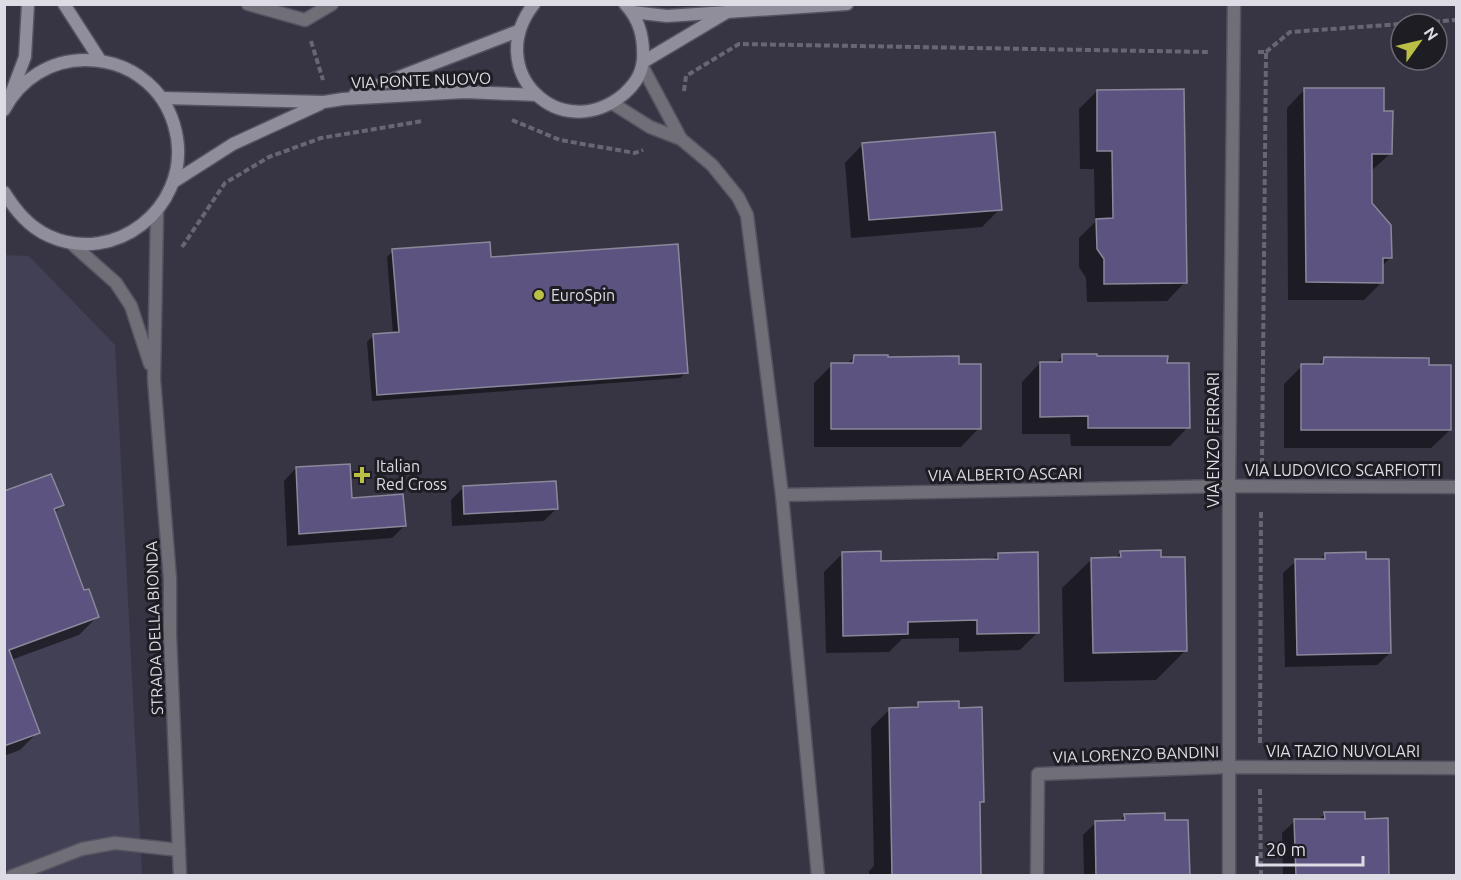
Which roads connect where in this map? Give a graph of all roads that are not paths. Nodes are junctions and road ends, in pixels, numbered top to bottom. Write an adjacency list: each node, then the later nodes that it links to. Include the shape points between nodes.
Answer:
1 (28, 4): 18 (street, via 25,57)
2 (63, 4): 11 (street)
3 (248, 4): 4 (street, via 305,20)
4 (332, 4)
5 (534, 4): 10 (street, VIA PONTE NUOVO)
6 (847, 4): 9 (street)
7 (1234, 4): 26 (street, VIA ENZO FERRARI)
8 (628, 8): 9 (street, via 667,16); 12 (street, via 640,27)
9 (730, 10): 12 (street)
10 (519, 31): 13 (street, VIA PONTE NUOVO, via 519,65); 15 (street, VIA PONTE NUOVO)
11 (100, 60): 14 (street, VIA PONTE NUOVO, via 124,67 145,80); 18 (street, VIA PONTE NUOVO, via 74,60 48,67 26,82)
12 (643, 64): 17 (street, VIA PONTE NUOVO, via 640,75); 19 (street)
13 (537, 95): 15 (street, VIA PONTE NUOVO, via 465,92); 17 (street, VIA PONTE NUOVO, via 569,111 586,112)
14 (162, 98): 16 (street, VIA PONTE NUOVO); 20 (street, VIA PONTE NUOVO, via 175,124 179,152)
15 (343, 99): 16 (street, VIA PONTE NUOVO)
16 (324, 102): 20 (street, VIA PONTE NUOVO, via 233,144)
17 (612, 103): 19 (street, via 650,127)
18 (7, 106)
19 (681, 139): 28 (street, via 712,165 747,215)
20 (175, 181): 23 (street, VIA PONTE NUOVO)
21 (4, 192): 22 (street, VIA PONTE NUOVO)
22 (10, 210): 24 (street, VIA PONTE NUOVO, via 50,236)
23 (157, 213): 24 (street, VIA PONTE NUOVO, via 132,232 102,243); 25 (street, STRADA DELLA BIONDA)
24 (71, 243): 25 (street, STRADA DELLA BIONDA, via 116,283 131,306)
25 (154, 379): 31 (street, STRADA DELLA BIONDA, via 170,579)
26 (1229, 486): 27 (street, VIA LUDOVICO SCARFIOTTI); 28 (street, VIA ALBERTO ASCARI); 29 (street, VIA ENZO FERRARI)
27 (1456, 487)
28 (782, 495): 34 (street)
29 (1229, 767): 30 (street, VIA TAZIO NUVOLARI); 35 (street, VIA LORENZO BANDINI, via 1038,774); 36 (street, VIA ENZO FERRARI)
30 (1456, 768)
31 (180, 850): 32 (street, via 115,843 82,849); 33 (street, STRADA DELLA BIONDA)
32 (12, 876)
33 (180, 876)
34 (818, 876)
35 (1037, 876)
36 (1229, 876)

